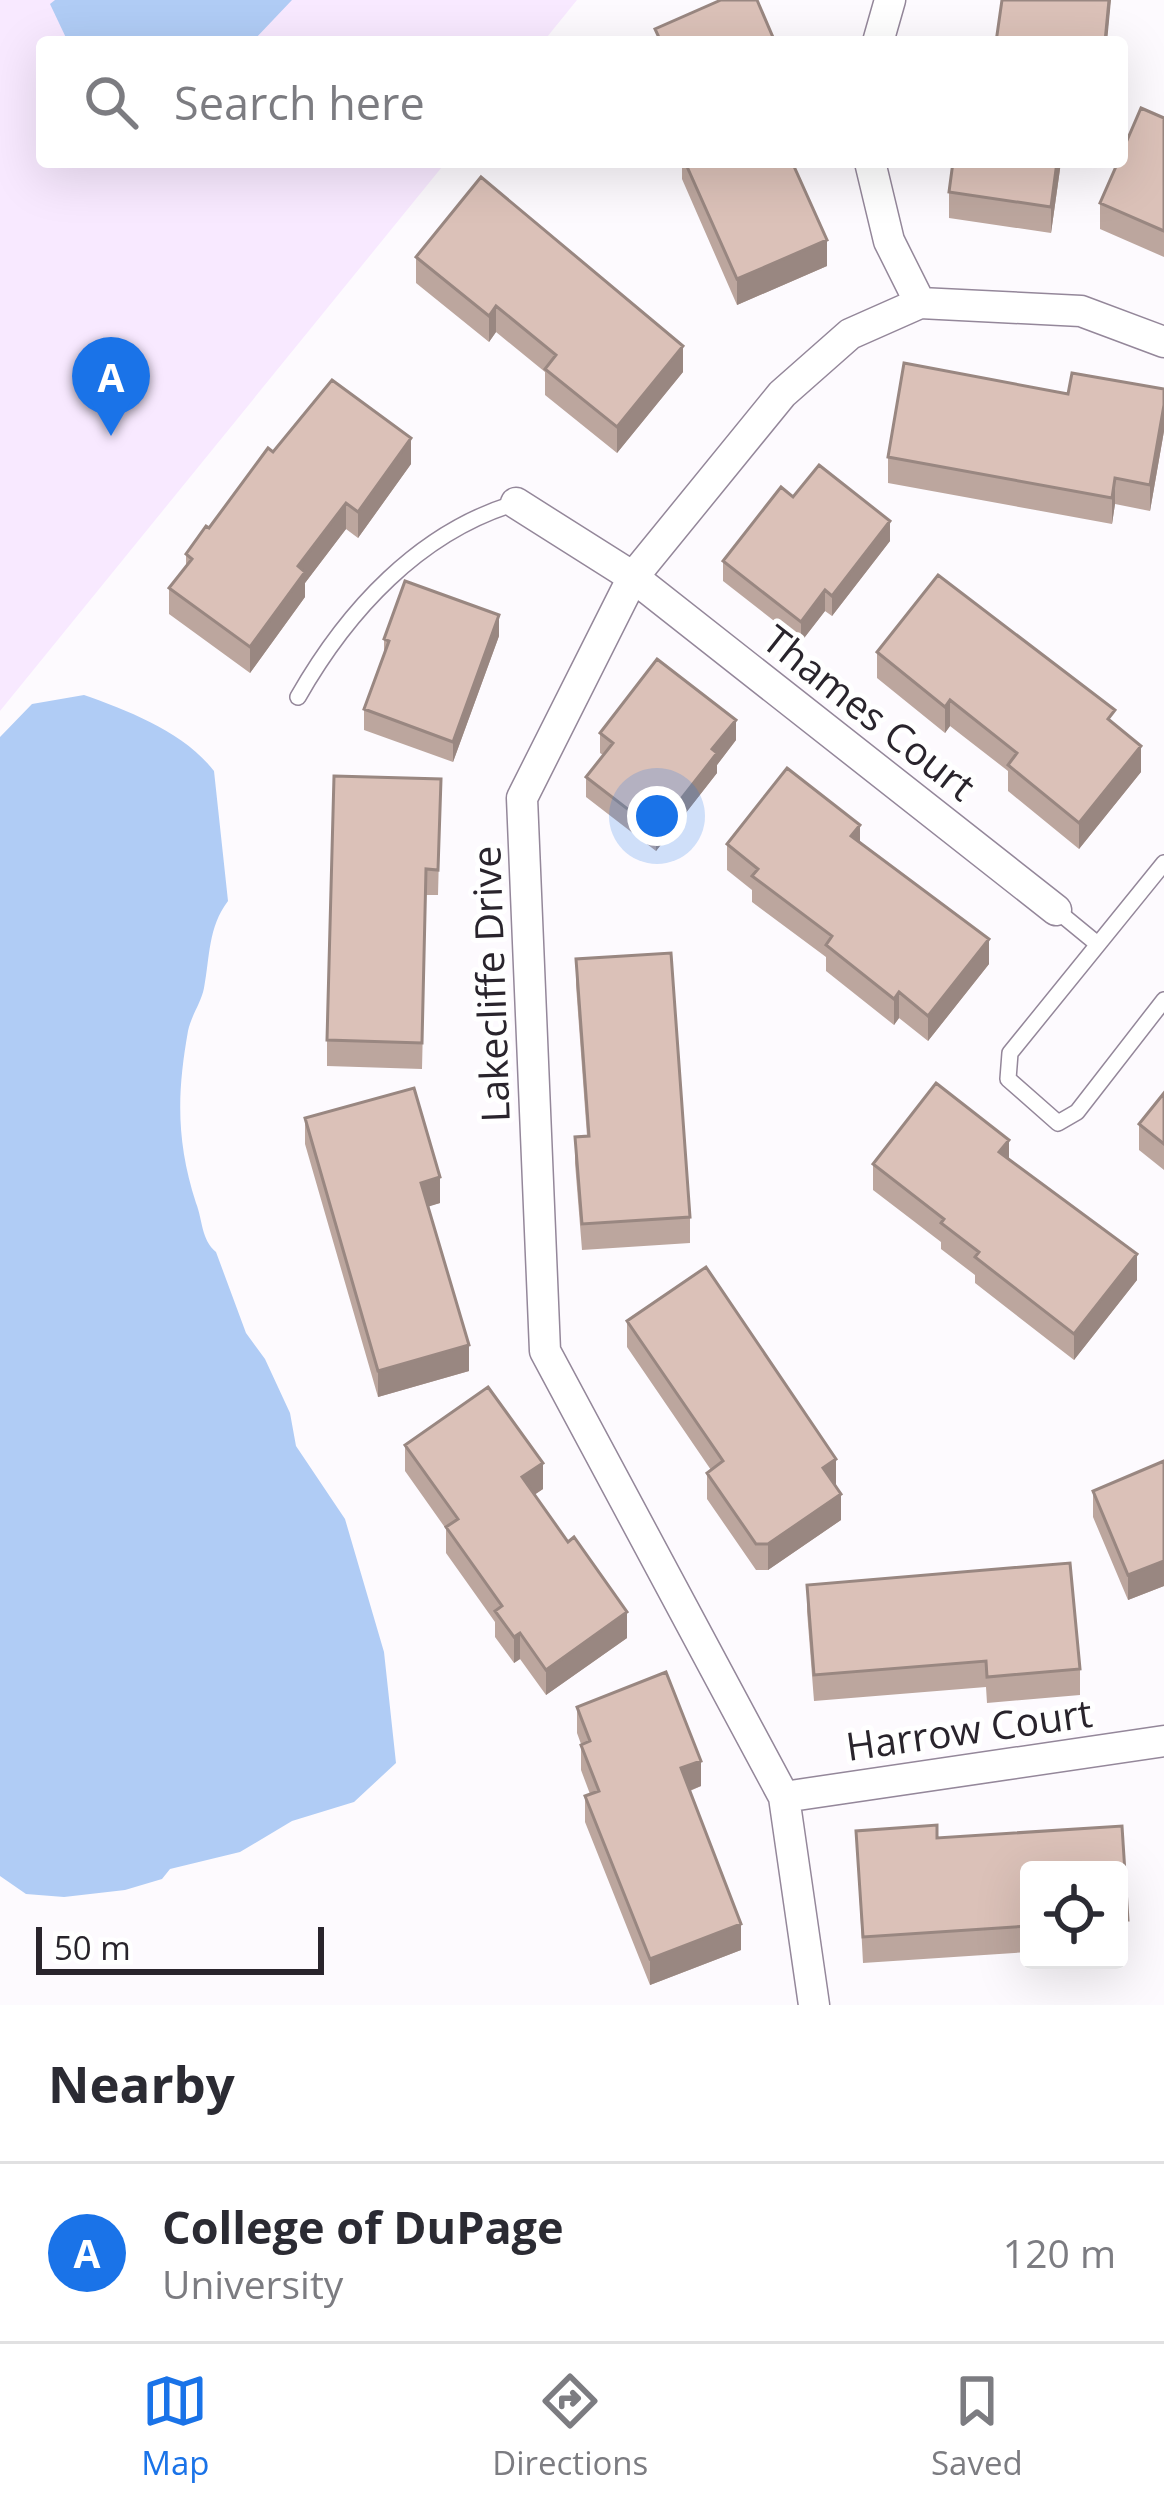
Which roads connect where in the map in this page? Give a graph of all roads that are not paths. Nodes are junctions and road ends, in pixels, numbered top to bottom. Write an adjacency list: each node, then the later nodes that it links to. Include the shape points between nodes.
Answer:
1 (890, 0): 2 (street)
2 (880, 36)
3 (871, 168): 4 (street, via 889,242)
4 (920, 303): 5 (street, Lakecliffe Drive, via 1082,311); 7 (street, Lakecliffe Drive, via 850,334 782,394)
5 (1164, 342)
6 (516, 503): 7 (street, Thames Court); 8 (lane, via 475,515 385,581 329,643)
7 (633, 577): 10 (street, Thames Court); 14 (street, Lakecliffe Drive, via 522,798 545,1351)
8 (298, 697)
9 (1164, 863): 11 (lane)
10 (1056, 910): 11 (lane)
11 (1095, 942): 12 (lane, via 1010,1053 1008,1079 1058,1123 1077,1112)
12 (1164, 1000)
13 (1164, 1741): 14 (street, Harrow Court)
14 (784, 1797): 15 (street, Lakecliffe Drive)
15 (814, 2005)

